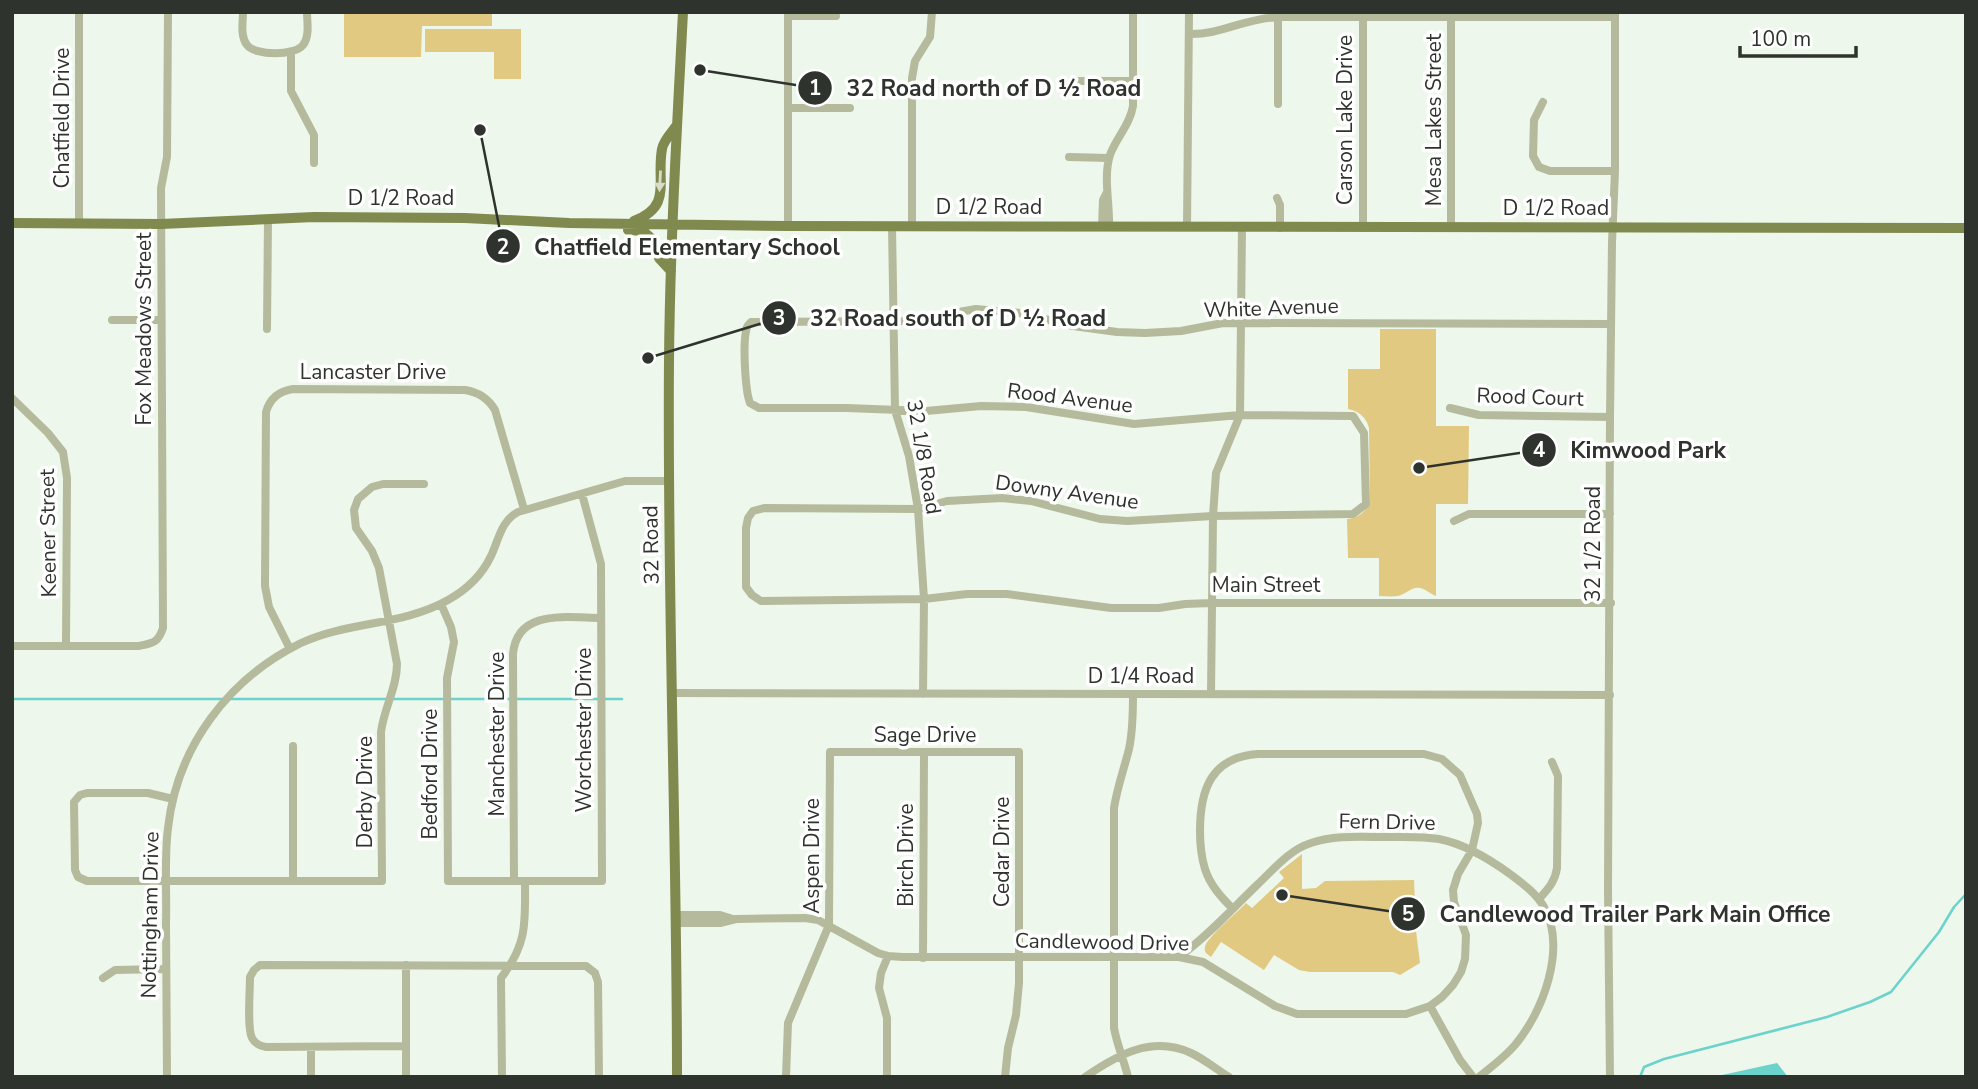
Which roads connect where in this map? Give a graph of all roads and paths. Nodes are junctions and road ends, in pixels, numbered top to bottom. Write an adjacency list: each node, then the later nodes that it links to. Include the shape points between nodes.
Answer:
1 (79, 12): 32 (street, Chatfield Drive)
2 (168, 12): 33 (street, Fox Meadows Street, via 167,157)
3 (243, 12): 16 (street, via 244,38 250,49)
4 (307, 12): 16 (street, via 305,41)
5 (683, 12): 23 (main road, 32 Road)
6 (932, 12): 38 (street, via 930,37 915,61 912,78)
7 (1133, 12): 18 (street)
8 (1189, 12): 15 (street)
9 (788, 14): 14 (street); 21 (street)
10 (1278, 15): 11 (street); 15 (street); 20 (street)
11 (1363, 15): 12 (street); 43 (street, Carson Lake Drive)
12 (1451, 15): 13 (street); 44 (street, Mesa Lakes Street)
13 (1615, 15): 27 (street, 32 1/2 Road)
14 (836, 16)
15 (1189, 34): 40 (street)
16 (291, 53): 26 (street, via 291,91 314,135)
17 (1076, 81): 18 (street)
18 (1133, 81): 25 (street, via 1131,117)
19 (1543, 102): 27 (street, via 1534,120 1533,156 1539,166 1550,171)
20 (1278, 104)
21 (788, 108): 22 (street); 36 (street)
22 (850, 108)
23 (677, 125): 34 (main road, one-way to 34, via 662,146 657,207); 35 (main road, 32 Road)
24 (1069, 157): 25 (street)
25 (1109, 158): 39 (street, via 1103,200)
26 (314, 163)
27 (1615, 171): 45 (street, 32 1/2 Road)
28 (1277, 198): 42 (street)
29 (268, 219): 31 (main road, D 1/2 Road); 33 (main road, D 1/2 Road); 54 (street)
30 (12, 223): 32 (main road, D 1/2 Road)
31 (601, 223): 34 (main road, D 1/2 Road); 47 (main road, via 612,229 643,232)
32 (79, 224): 33 (main road, D 1/2 Road)
33 (161, 224): 49 (street, Fox Meadows Street)
34 (628, 224): 35 (main road, D 1/2 Road)
35 (673, 225): 36 (main road, D 1/2 Road); 47 (main road, 32 Road)
36 (788, 226): 37 (main road, D 1/2 Road)
37 (892, 226): 38 (main road, D 1/2 Road); 50 (street, 32 1/8 Road)
38 (912, 226): 39 (main road, D 1/2 Road)
39 (1106, 227): 40 (main road, D 1/2 Road)
40 (1187, 227): 41 (main road, D 1/2 Road)
41 (1242, 227): 42 (main road, D 1/2 Road); 52 (street)
42 (1280, 228): 43 (main road, D 1/2 Road)
43 (1363, 228): 44 (main road, D 1/2 Road)
44 (1451, 228): 45 (main road, D 1/2 Road)
45 (1613, 228): 46 (main road, D 1/2 Road); 53 (street, 32 1/2 Road)
46 (1966, 228)
47 (671, 271): 61 (main road, 32 Road)
48 (112, 320): 49 (street)
49 (161, 320): 77 (street, Fox Meadows Street, via 163,628 153,643 139,646)
50 (893, 321): 51 (street, White Avenue); 52 (street, White Avenue, via 976,309 1117,332 1169,332); 57 (street, 32 1/8 Road)
51 (751, 322): 57 (street, Rood Avenue, via 745,337 750,404 759,408)
52 (1241, 323): 53 (street, White Avenue); 58 (street)
53 (1611, 324): 60 (street, 32 1/2 Road)
54 (267, 329)
55 (12, 398): 77 (street, Keener Street, via 63,452 67,478)
56 (1450, 408): 60 (street, Rood Court, via 1479,415)
57 (895, 410): 58 (street, Rood Avenue, via 1026,407 1134,424); 65 (street, 32 1/8 Road)
58 (1240, 415): 59 (street, Rood Avenue); 67 (street, via 1216,473)
59 (1353, 416): 67 (street, Downy Avenue, via 1364,433 1366,504 1353,514)
60 (1610, 417): 66 (street, 32 1/2 Road)
61 (669, 481): 63 (street, via 625,481); 79 (main road, 32 Road)
62 (424, 484): 75 (street, Derby Drive, via 372,487 358,499 354,510 356,528 379,568)
63 (582, 494): 64 (street); 74 (street, Worchester Drive, via 601,565)
64 (524, 509): 73 (street, Nottingham Drive, via 505,523 478,575); 78 (street, Lancaster Drive, via 495,410 476,392 293,389 278,394 266,412 265,586 269,607)
65 (918, 509): 67 (street, Downy Avenue, via 947,501 1002,498 1127,522); 69 (street, 32 1/8 Road); 70 (street, Downy Avenue, via 753,511 746,528 746,587)
66 (1610, 514): 68 (street, via 1469,514); 72 (street, 32 1/2 Road)
67 (1213, 516): 71 (street)
68 (1454, 522)
69 (923, 599): 70 (street, Main Street); 71 (street, Main Street, via 1007,594 1111,608); 80 (street, 32 1/8 Road)
70 (761, 601)
71 (1211, 603): 72 (street, Main Street); 82 (street)
72 (1611, 603): 83 (street, 32 1/2 Road)
73 (441, 604): 75 (street, Nottingham Drive); 93 (street, Bedford Drive, via 454,642 447,678 448,881)
74 (601, 618): 93 (street, Manchester Drive, via 541,619 525,627 515,642); 94 (street, Worchester Drive, via 602,881)
75 (390, 621): 78 (street, Nottingham Drive, via 326,633); 91 (street, Derby Drive, via 397,672 382,733 382,881)
76 (12, 646): 77 (street)
77 (66, 646)
78 (290, 649): 89 (street, Nottingham Drive, via 252,674 214,713 196,740)
79 (671, 693): 80 (street, D 1/4 Road); 97 (main road, 32 Road)
80 (923, 694): 81 (street, D 1/4 Road)
81 (1133, 694): 82 (street, D 1/4 Road); 103 (street, via 1132,732 1114,808)
82 (1211, 694): 83 (street, D 1/4 Road)
83 (1610, 695): 126 (street, 32 1/2 Road)
84 (293, 746): 91 (street)
85 (830, 752): 86 (street, Sage Drive); 98 (street, Aspen Drive)
86 (924, 752): 87 (street, Sage Drive); 101 (street, Birch Drive)
87 (1019, 752): 102 (street, Cedar Drive)
88 (1552, 762): 95 (street, via 1558,776 1558,868)
89 (173, 799): 92 (street, Nottingham Drive); 92 (street, via 148,793 87,793 74,803 78,877 87,881)
90 (1472, 850): 95 (street, Fern Drive); 96 (street, Fern Drive, via 1418,837 1319,840 1290,854); 96 (street, Candlewood Drive, via 1478,823 1473,803 1460,775 1434,756 1240,757 1213,775 1200,805 1205,869); 108 (street, Candlewood Drive, via 1453,890 1465,935 1465,959 1453,985)
91 (293, 880): 92 (street)
92 (167, 881): 106 (street, Nottingham Drive)
93 (514, 881): 94 (street, Worchester Drive)
94 (525, 881): 105 (street, via 524,933)
95 (1539, 899): 125 (street, Fern Drive, via 1553,935 1544,994 1514,1046)
96 (1233, 909): 100 (street, Fern Drive)
97 (675, 919): 98 (street, Candlewood Drive, via 720,915 805,918); 117 (main road, 32 Road)
98 (829, 925): 99 (street, Candlewood Drive); 118 (street, Aspen Drive, via 788,1023)
99 (888, 956): 101 (street, Candlewood Drive); 119 (street, via 879,985 887,1018)
100 (1179, 957): 103 (street, Candlewood Drive); 108 (street, Candlewood Drive, via 1203,962 1275,1006 1297,1014 1396,1015)
101 (923, 958): 102 (street, Candlewood Drive)
102 (1019, 958): 103 (street, Candlewood Drive); 120 (street, Cedar Drive, via 1018,999)
103 (1114, 958): 111 (street, via 1114,1028)
104 (406, 965): 105 (street); 109 (street); 110 (street, via 260,965 254,970 250,976 250,1031 255,1042 266,1047)
105 (511, 965): 115 (street, via 501,978); 116 (street, via 582,965 595,972)
106 (166, 969): 107 (street, via 115,970); 112 (street, Nottingham Drive)
107 (103, 978)
108 (1430, 1006): 124 (street)
109 (406, 1046): 110 (street); 114 (street)
110 (311, 1047): 113 (street)
111 (1122, 1055): 121 (street); 122 (street); 123 (street, via 1150,1046 1178,1048)
112 (167, 1077)
113 (311, 1077)
114 (406, 1077)
115 (502, 1077)
116 (599, 1077)
117 (677, 1077)
118 (786, 1077)
119 (887, 1077)
120 (1005, 1077)
121 (1084, 1077)
122 (1128, 1077)
123 (1229, 1077)
124 (1473, 1077)
125 (1479, 1077)
126 (1610, 1077)

